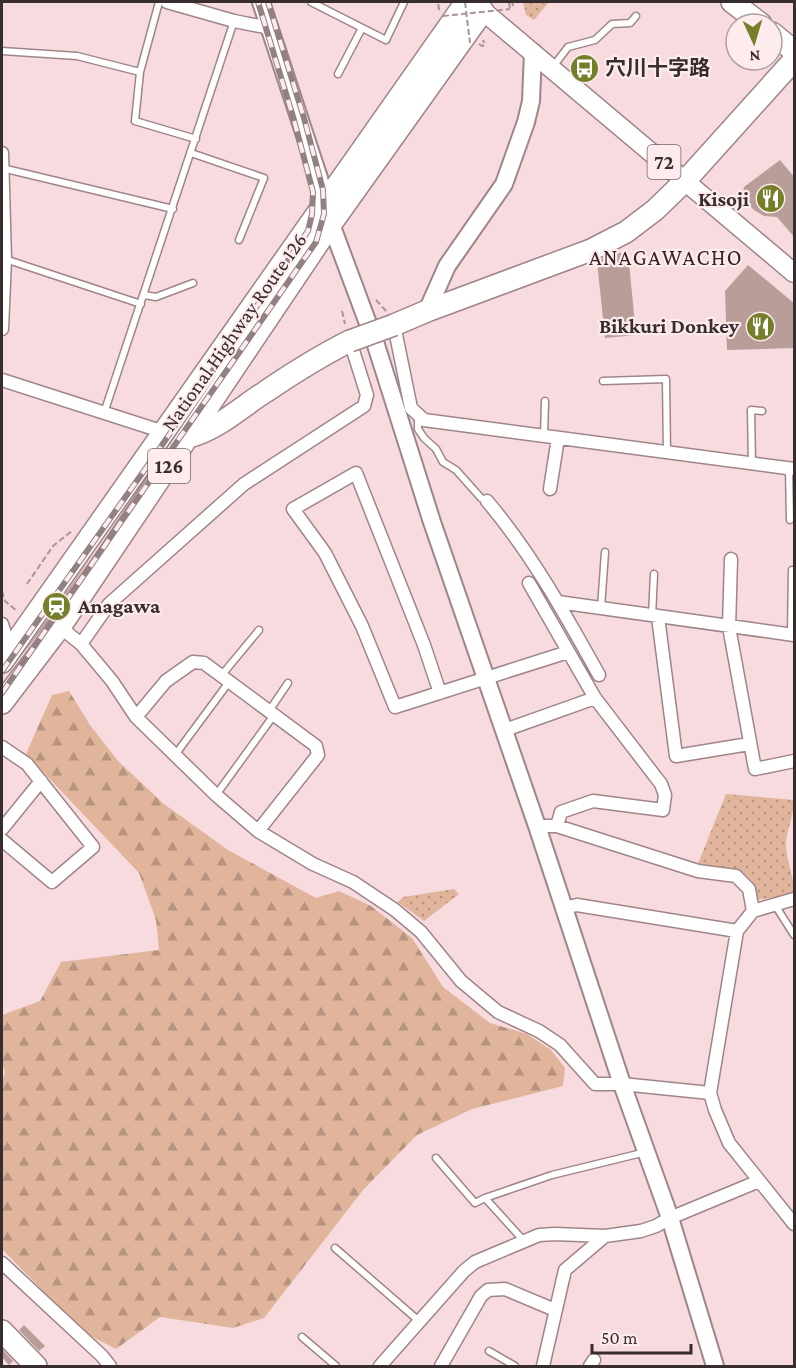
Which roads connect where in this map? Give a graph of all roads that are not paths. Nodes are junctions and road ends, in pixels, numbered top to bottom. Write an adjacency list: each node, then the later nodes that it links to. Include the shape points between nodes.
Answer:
1 (159, 2): 17 (lane)
2 (167, 2): 10 (street)
3 (261, 2): 11 (street)
4 (310, 2): 12 (lane)
5 (404, 2): 12 (lane, via 386,40)
6 (732, 2): 8 (highway)
7 (474, 5): 14 (main road, 72); 25 (highway, National Highway Route 126 / 126)
8 (745, 12)
9 (636, 16): 16 (lane, via 630,23 612,24 595,40 568,47)
10 (234, 21): 11 (street); 19 (lane)
11 (270, 28): 25 (street, via 320,178)
12 (362, 28): 18 (lane)
13 (2, 51): 17 (lane, via 77,57)
14 (533, 52): 16 (main road, 72); 32 (street, via 531,101 504,184 447,266)
15 (795, 60): 23 (highway, National Highway Route 126 / 126)
16 (552, 69): 23 (main road, 72)
17 (140, 72): 19 (lane, via 135,121)
18 (338, 74)
19 (196, 139): 21 (lane)
20 (2, 153): 22 (street)
21 (191, 153): 24 (lane); 26 (lane, via 264,178)
22 (2, 168): 24 (lane); 27 (street)
23 (686, 180): 28 (main road, 72); 32 (highway, National Highway Route 126 / 126, via 626,232 591,250)
24 (173, 209): 30 (lane)
25 (328, 214): 42 (highway, National Highway Route 126 / 126); 43 (highway, National Highway Route 126 / 126); 70 (street, via 376,345)
26 (239, 240)
27 (5, 259): 31 (lane); 34 (street)
28 (795, 273)
29 (193, 283): 30 (lane, via 156,297)
30 (144, 295): 31 (lane)
31 (141, 304): 40 (lane)
32 (427, 311): 33 (highway, National Highway Route 126 / 126)
33 (393, 321): 35 (highway, National Highway Route 126 / 126, bridge); 41 (street, via 411,408)
34 (2, 329)
35 (348, 337): 43 (highway, National Highway Route 126 / 126, via 226,419); 65 (street, via 367,395 364,406 244,484 109,604)
36 (2, 380): 40 (street)
37 (603, 381): 46 (lane, via 666,379)
38 (545, 401): 44 (lane)
39 (762, 411): 47 (lane, via 751,410)
40 (104, 413): 42 (street)
41 (418, 414): 44 (street, via 424,420); 50 (lane, via 418,429 443,462)
42 (164, 432): 67 (highway, National Highway Route 126 / 126)
43 (189, 437): 61 (highway, National Highway Route 126 / 126)
44 (544, 437): 45 (street)
45 (558, 438): 46 (street); 49 (street)
46 (667, 453): 47 (street)
47 (752, 464): 48 (street)
48 (792, 468): 51 (lane)
49 (550, 489)
50 (487, 501): 57 (street)
51 (790, 520)
52 (605, 552): 58 (lane)
53 (731, 559): 62 (street)
54 (792, 570): 64 (lane)
55 (654, 574): 59 (lane)
56 (529, 583): 66 (street)
57 (558, 602): 58 (street); 68 (street)
58 (601, 608): 59 (street)
59 (655, 616): 62 (street); 78 (street, via 676,756)
60 (2, 624): 67 (street)
61 (60, 627): 65 (street); 74 (highway, National Highway Route 126 / 126)
62 (729, 627): 64 (street); 78 (street)
63 (259, 630): 69 (lane)
64 (793, 634)
65 (81, 644): 76 (street)
66 (568, 651): 70 (street); 73 (street)
67 (6, 656)
68 (599, 675)
69 (225, 678): 75 (street); 76 (street, via 204,663 193,662 166,681); 80 (lane)
70 (485, 678): 72 (street); 77 (street)
71 (288, 683): 75 (lane)
72 (440, 693): 72 (street, via 395,707 362,626 325,553 293,509 356,473)
73 (595, 698): 77 (street); 85 (street, via 661,784 663,810 593,801 561,812)
74 (2, 703)
75 (272, 713): 83 (lane); 87 (street, via 316,746 318,755)
76 (136, 717): 80 (street)
77 (505, 730): 84 (street)
78 (749, 744): 81 (street, via 755,769)
79 (2, 747): 82 (street, via 27,764)
80 (175, 754): 83 (street)
81 (795, 761)
82 (41, 781): 86 (street); 88 (street, via 93,847 52,882)
83 (216, 795): 87 (street)
84 (537, 826): 85 (street); 91 (street)
85 (557, 826): 92 (street, via 698,871 736,876 749,889)
86 (2, 829)
87 (258, 831): 95 (street, via 313,864 353,882 395,910 421,932 461,981 498,1012 560,1045 595,1084)
88 (2, 840)
89 (795, 899): 90 (street)
90 (774, 904): 92 (street); 94 (lane)
91 (563, 908): 93 (street, via 577,904); 95 (street)
92 (753, 911): 93 (street)
93 (737, 931): 96 (street)
94 (795, 935)
95 (622, 1084): 96 (street); 97 (street)
96 (710, 1093): 99 (street, via 729,1143)
97 (647, 1152): 100 (lane, via 552,1175); 101 (street)
98 (436, 1158): 100 (lane, via 475,1203)
99 (759, 1181): 101 (street); 102 (street)
100 (485, 1198): 104 (lane)
101 (670, 1218): 103 (street, via 640,1231); 119 (street)
102 (795, 1224)
103 (605, 1236): 104 (street, via 555,1234); 107 (street, via 565,1270)
104 (524, 1241): 108 (street, via 475,1262)
105 (334, 1248): 108 (lane)
106 (2, 1263): 113 (street)
107 (555, 1310): 116 (street, via 505,1289 488,1290); 118 (street)
108 (420, 1322): 115 (street)
109 (2, 1331): 112 (highway)
110 (302, 1337): 114 (lane)
111 (489, 1351): 117 (lane)
112 (36, 1366)
113 (110, 1366)
114 (336, 1366)
115 (380, 1366)
116 (441, 1366)
117 (515, 1366)
118 (543, 1366)
119 (715, 1366)

